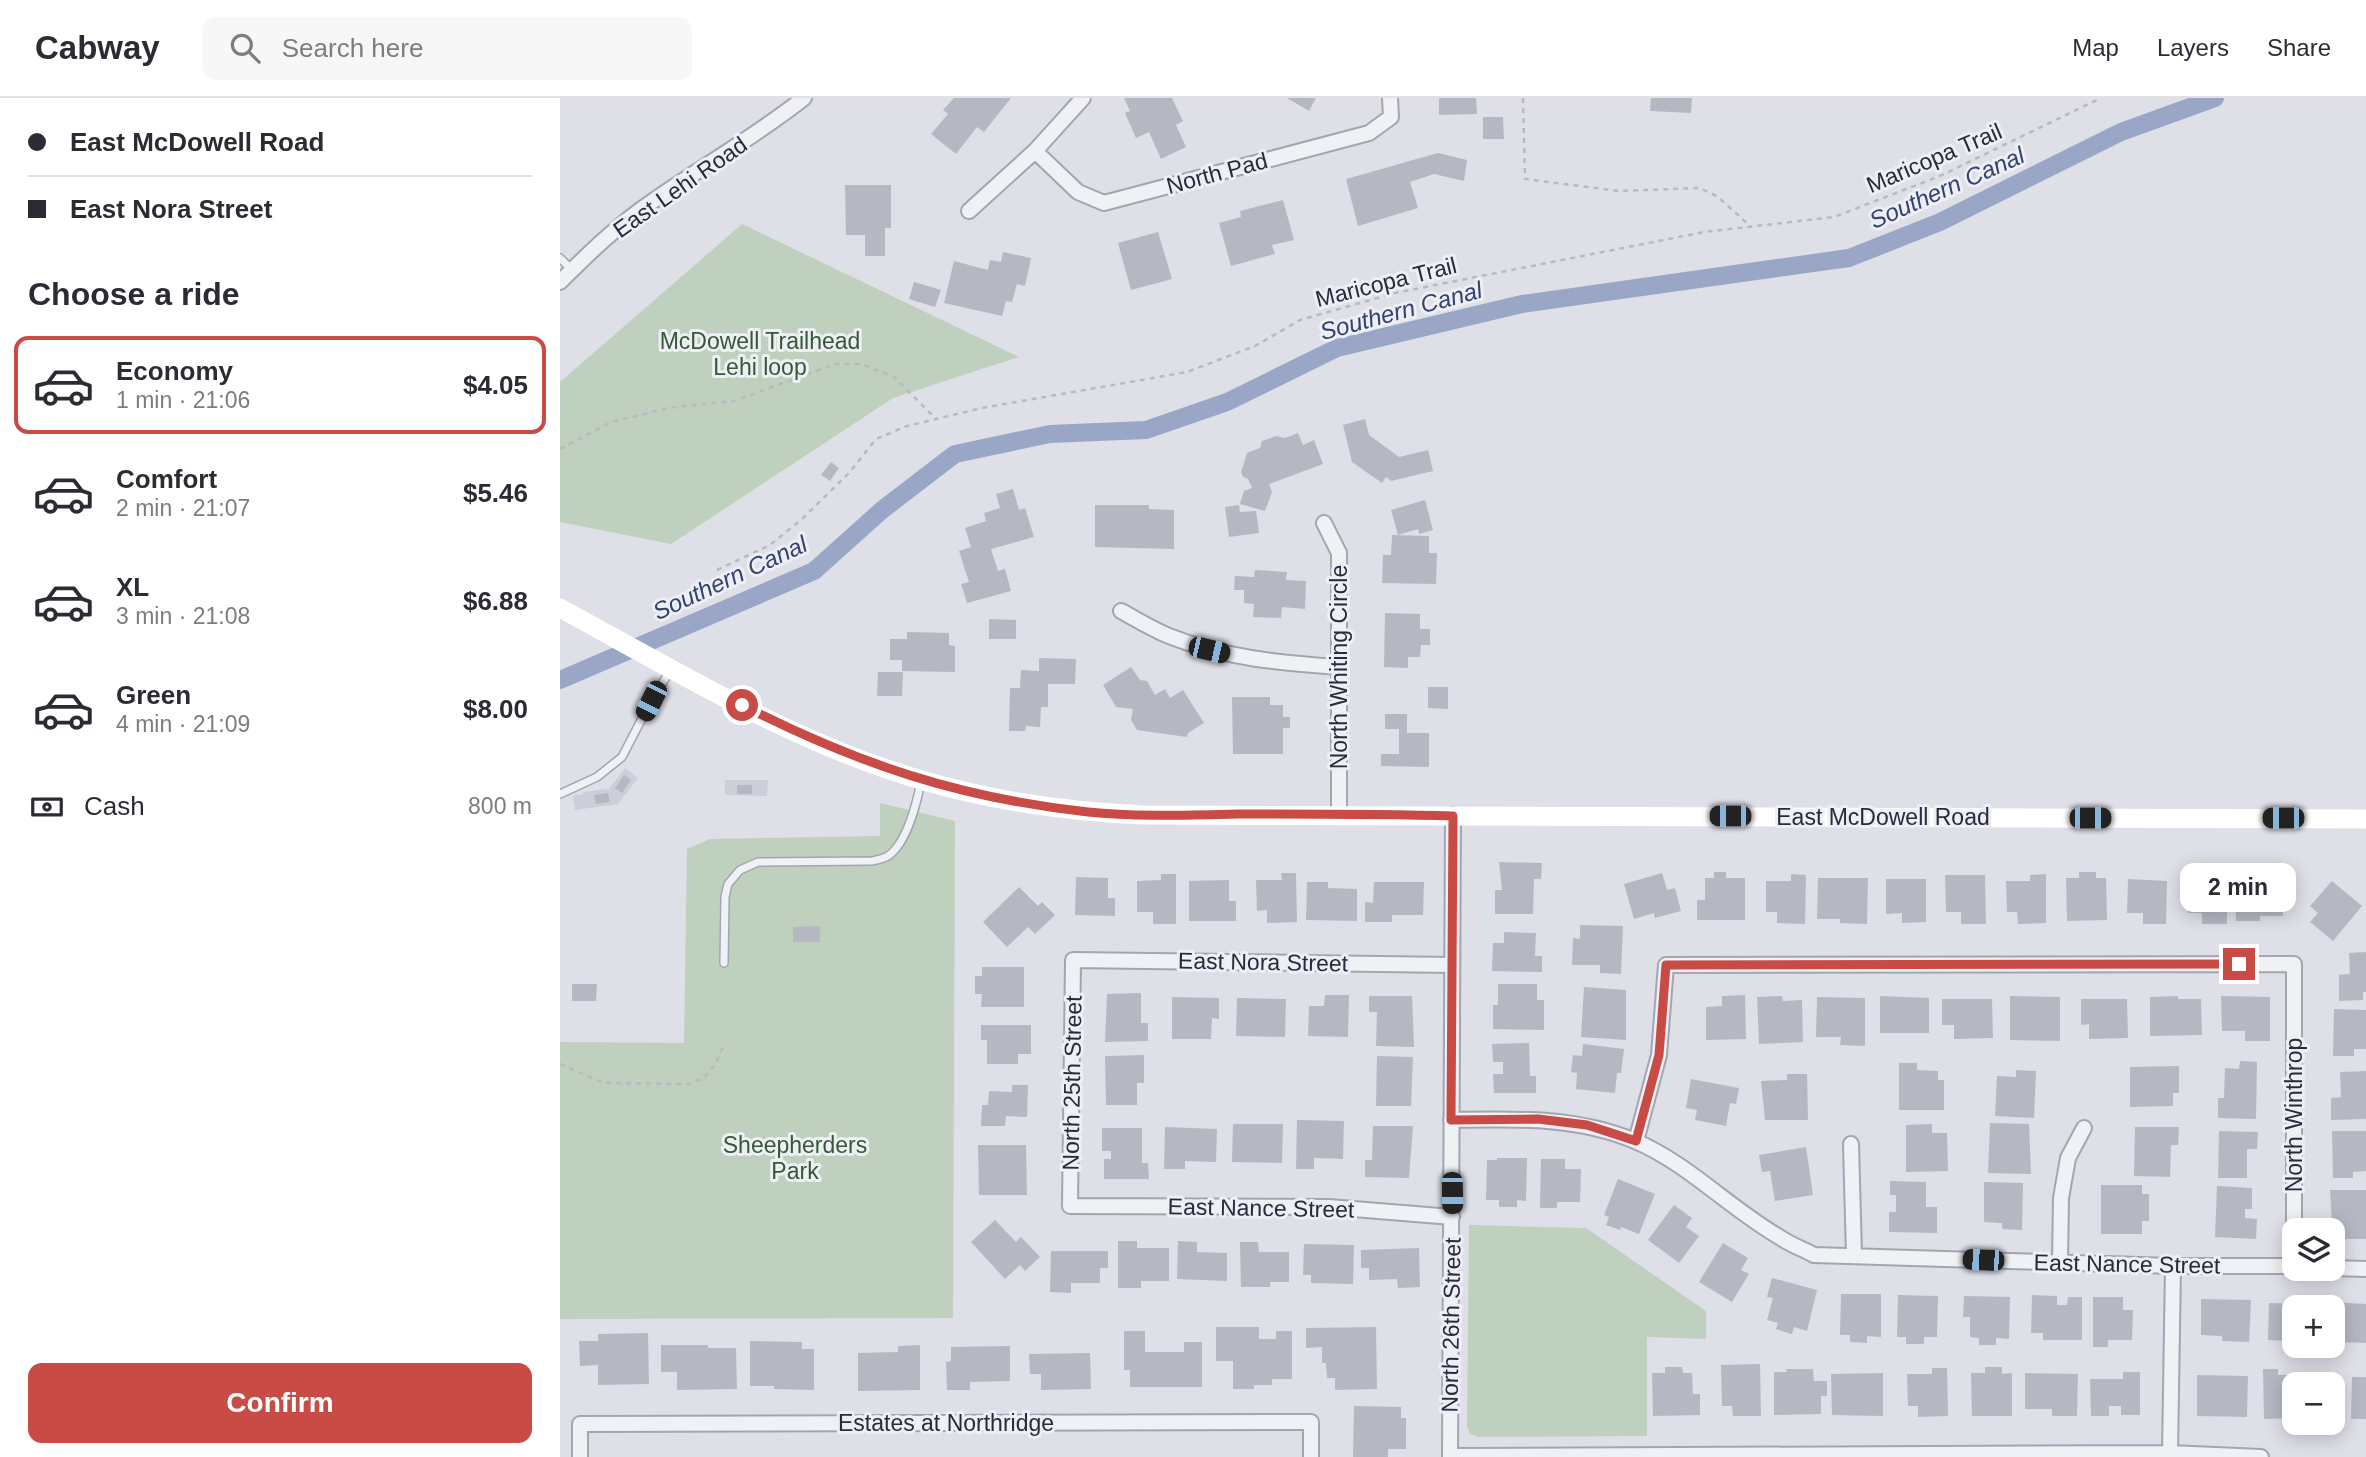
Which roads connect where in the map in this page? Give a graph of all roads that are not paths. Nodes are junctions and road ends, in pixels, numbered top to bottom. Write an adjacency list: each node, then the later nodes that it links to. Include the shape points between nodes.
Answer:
1 (804, 98): 7 (street, East Lehi Road, via 651,202)
2 (1083, 98): 4 (street)
3 (1390, 98): 4 (street, North Pad, via 1391,117 1368,133 1104,203 1078,192)
4 (1035, 151): 5 (street)
5 (969, 211)
6 (560, 258): 7 (lane)
7 (572, 270): 8 (street, East Lehi Road)
8 (560, 282)
9 (1324, 523): 12 (street, North Whiting Circle, via 1339,553)
10 (560, 608): 13 (main road, East McDowell Road)
11 (1121, 611): 12 (street, via 1209,650 1260,661)
12 (1339, 667): 16 (street, North Whiting Circle)
13 (672, 668): 14 (main road, East McDowell Road, via 832,749); 15 (lane, via 622,757 597,777)
14 (922, 780): 16 (main road, East McDowell Road, via 996,799 1091,813); 20 (lane, via 917,806 901,841 888,856 872,861 758,862 740,870 728,884 725,897)
15 (560, 794)
16 (1339, 814): 17 (main road, East McDowell Road)
17 (1453, 816): 18 (main road, East McDowell Road); 21 (street, North 26th Street)
18 (2366, 819)
19 (1073, 960): 21 (street, East Nora Street); 26 (street, North 25th Street)
20 (724, 963)
21 (1452, 965): 22 (street, North 26th Street)
22 (1451, 1120): 24 (street, East Nance Street, via 1538,1119 1587,1125); 27 (street, North 26th Street)
23 (2084, 1128): 30 (street, via 2067,1158)
24 (1636, 1141): 28 (street, North Winthrop, via 1659,1055 1666,965 2294,964); 29 (street, East Nance Street, via 1780,1238 1814,1255)
25 (1851, 1144): 29 (street)
26 (1070, 1206): 27 (street, East Nance Street, via 1329,1207)
27 (1452, 1217): 36 (street, North 26th Street)
28 (2294, 1218)
29 (1853, 1256): 30 (street, East Nance Street)
30 (2060, 1262): 31 (street, East Nance Street)
31 (2173, 1266): 32 (street, East Nance Street); 35 (street)
32 (2282, 1266)
33 (2345, 1268): 34 (street)
34 (2366, 1269)
35 (2170, 1453): 36 (street); 39 (street)
36 (1450, 1456)
37 (580, 1457): 38 (street, Estates at Northridge, via 580,1424 1283,1422 1311,1422)
38 (1311, 1457)
39 (2261, 1457)

